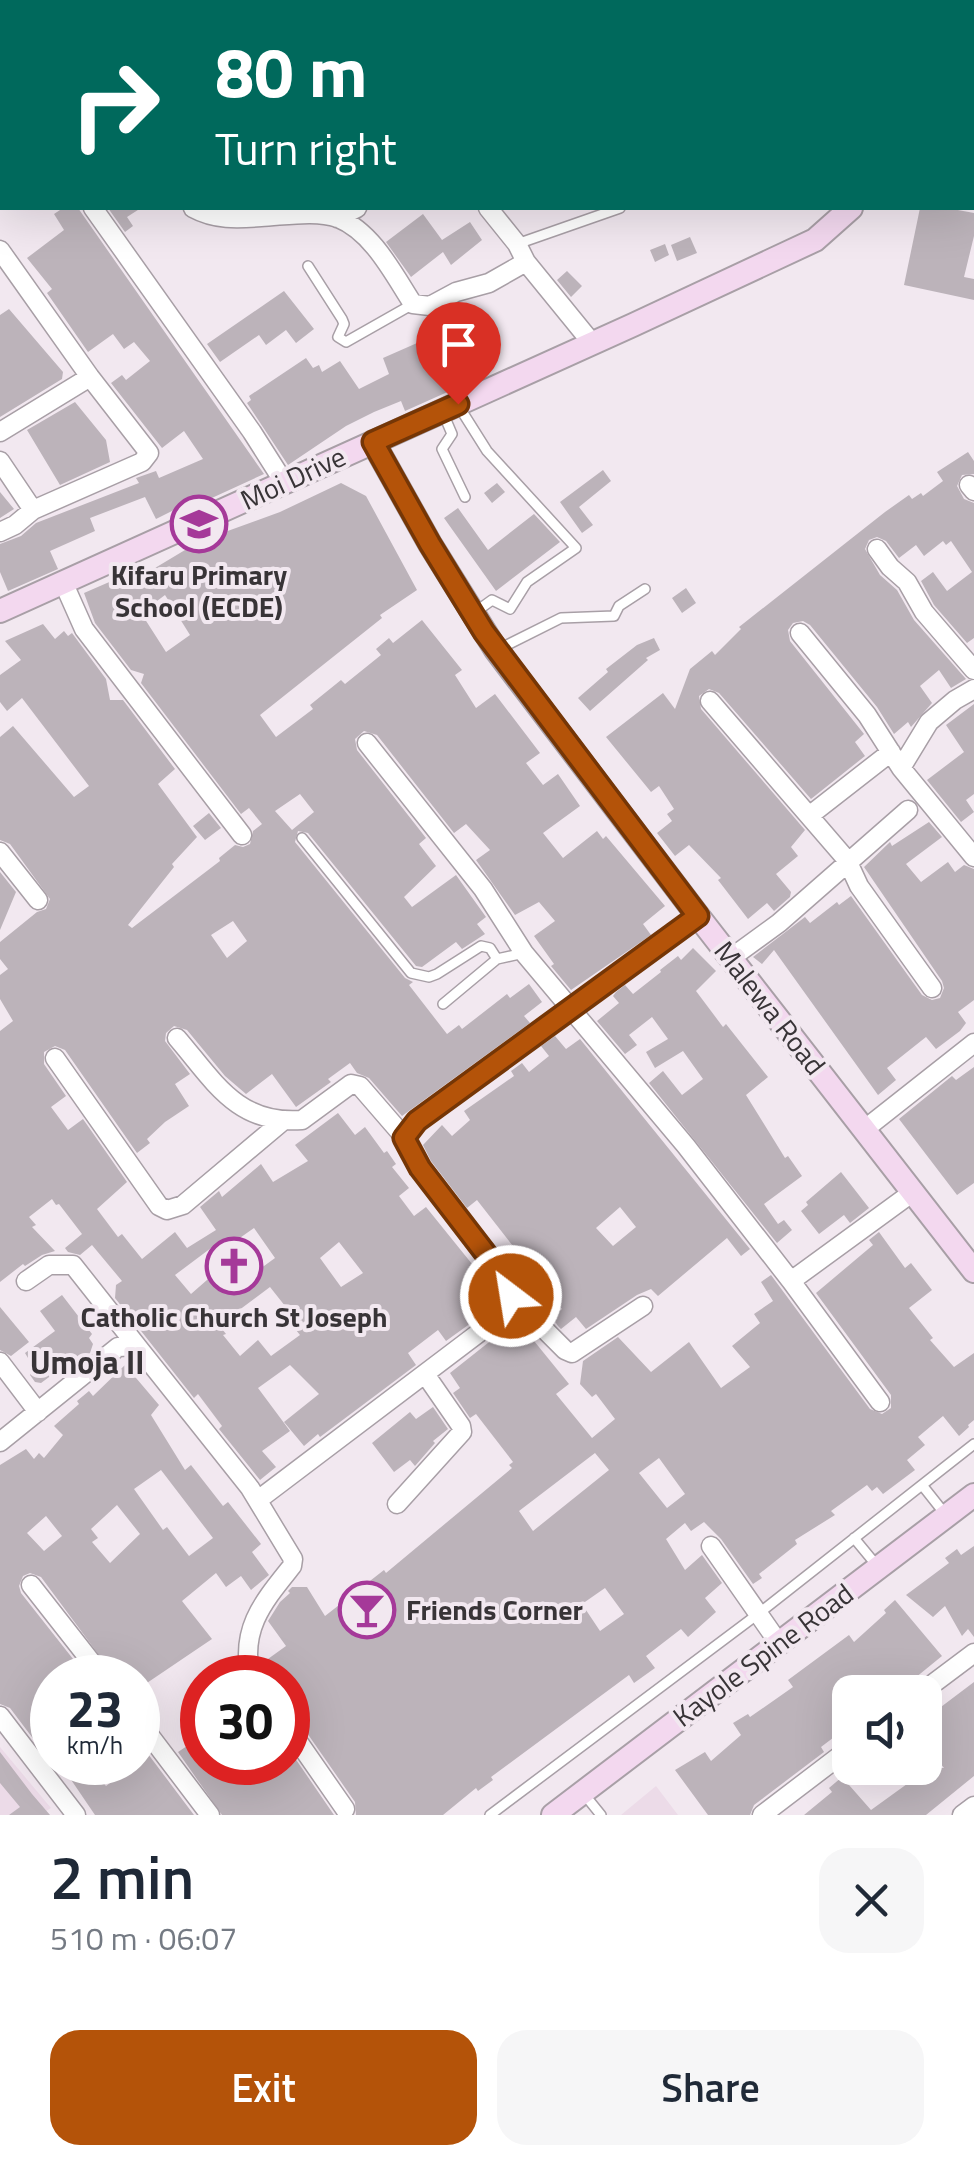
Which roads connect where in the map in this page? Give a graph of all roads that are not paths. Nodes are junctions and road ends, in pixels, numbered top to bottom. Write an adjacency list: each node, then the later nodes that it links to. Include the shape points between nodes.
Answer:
1 (94, 210): 20 (street)
2 (197, 210): 7 (street, via 234,219)
3 (353, 210): 7 (street)
4 (490, 210): 8 (street)
5 (614, 210): 8 (lane)
6 (849, 210): 14 (street, Moi Drive, via 814,240)
7 (337, 218): 13 (street, via 377,250)
8 (517, 244): 10 (street)
9 (0, 250): 12 (street)
10 (526, 262): 13 (street, via 430,306); 14 (street)
11 (308, 266): 13 (lane, via 342,318 341,341)
12 (8, 279): 15 (street)
13 (414, 304)
14 (592, 343): 16 (street, Moi Drive)
15 (90, 378): 17 (street); 22 (street, via 149,453 126,470)
16 (450, 407): 18 (street, Moi Drive); 21 (lane, via 452,434 442,449); 28 (lane, via 576,548 527,582 510,609 492,600)
17 (0, 432)
18 (373, 442): 20 (street, Moi Drive); 28 (street, Malewa Road)
19 (0, 461): 22 (street)
20 (285, 484): 25 (street, Moi Drive)
21 (465, 497)
22 (33, 510): 23 (street)
23 (0, 532)
24 (877, 549): 31 (street)
25 (64, 584): 27 (street, Moi Drive); 38 (street, via 84,629)
26 (645, 588): 30 (lane, via 614,616 561,618)
27 (0, 611)
28 (472, 615): 30 (street, Malewa Road)
29 (800, 633): 35 (street)
30 (496, 650): 44 (street, Malewa Road)
31 (974, 670)
32 (974, 689): 35 (street, via 929,722)
33 (710, 701): 37 (street)
34 (367, 743): 45 (street, via 482,888)
35 (896, 760): 37 (street); 41 (street)
36 (908, 810): 42 (street)
37 (809, 816): 42 (street)
38 (242, 835)
39 (302, 838): 47 (lane, via 411,972 437,974 481,946)
40 (0, 852): 43 (street)
41 (974, 857)
42 (847, 860): 46 (street); 48 (street)
43 (38, 900)
44 (698, 916): 46 (street, Malewa Road); 50 (street)
45 (524, 953): 47 (lane); 50 (street)
46 (731, 958): 55 (street, Malewa Road)
47 (496, 959): 49 (lane)
48 (932, 988)
49 (443, 1004)
50 (572, 1010): 56 (street, via 417,1121); 59 (street)
51 (177, 1038): 54 (street, via 233,1103)
52 (974, 1042): 55 (street)
53 (55, 1058): 54 (street, via 167,1210 183,1205)
54 (284, 1120): 56 (street, via 302,1120 356,1084)
55 (865, 1130): 57 (street, Malewa Road)
56 (404, 1138): 61 (street)
57 (913, 1192): 58 (street, Malewa Road); 59 (street)
58 (974, 1270)
59 (791, 1280): 66 (street)
60 (26, 1281): 63 (street, via 50,1265 73,1265)
61 (511, 1296): 62 (street, via 572,1353); 65 (street, via 508,1310)
62 (643, 1306)
63 (137, 1346): 67 (street, via 118,1347); 72 (street)
64 (0, 1362): 67 (street)
65 (424, 1374): 72 (street); 73 (street, via 462,1432)
66 (880, 1402)
67 (38, 1412): 68 (street)
68 (0, 1442)
69 (974, 1444): 70 (lane)
70 (922, 1485): 74 (lane); 75 (lane)
71 (974, 1495): 74 (street, Kayole Spine Road)
72 (258, 1500): 83 (street, via 294,1559 262,1600 250,1626)
73 (396, 1504)
74 (946, 1516): 77 (street, Kayole Spine Road)
75 (854, 1538): 77 (lane); 79 (lane)
76 (711, 1546): 79 (street)
77 (878, 1567): 80 (street, Kayole Spine Road)
78 (31, 1585): 82 (street)
79 (758, 1614): 80 (street); 96 (lane)
80 (778, 1642): 91 (street, Kayole Spine Road)
81 (974, 1653): 84 (street)
82 (86, 1655)
83 (249, 1655)
84 (942, 1677)
85 (0, 1716): 86 (street)
86 (30, 1745)
87 (160, 1749): 95 (street)
88 (310, 1758): 93 (street)
89 (832, 1762): 99 (street)
90 (59, 1785): 94 (street)
91 (583, 1792): 97 (street, Kayole Spine Road); 98 (lane)
92 (974, 1806): 100 (street)
93 (345, 1808)
94 (76, 1815)
95 (210, 1815)
96 (490, 1815)
97 (553, 1815)
98 (600, 1815)
99 (762, 1815)
100 (962, 1815)

